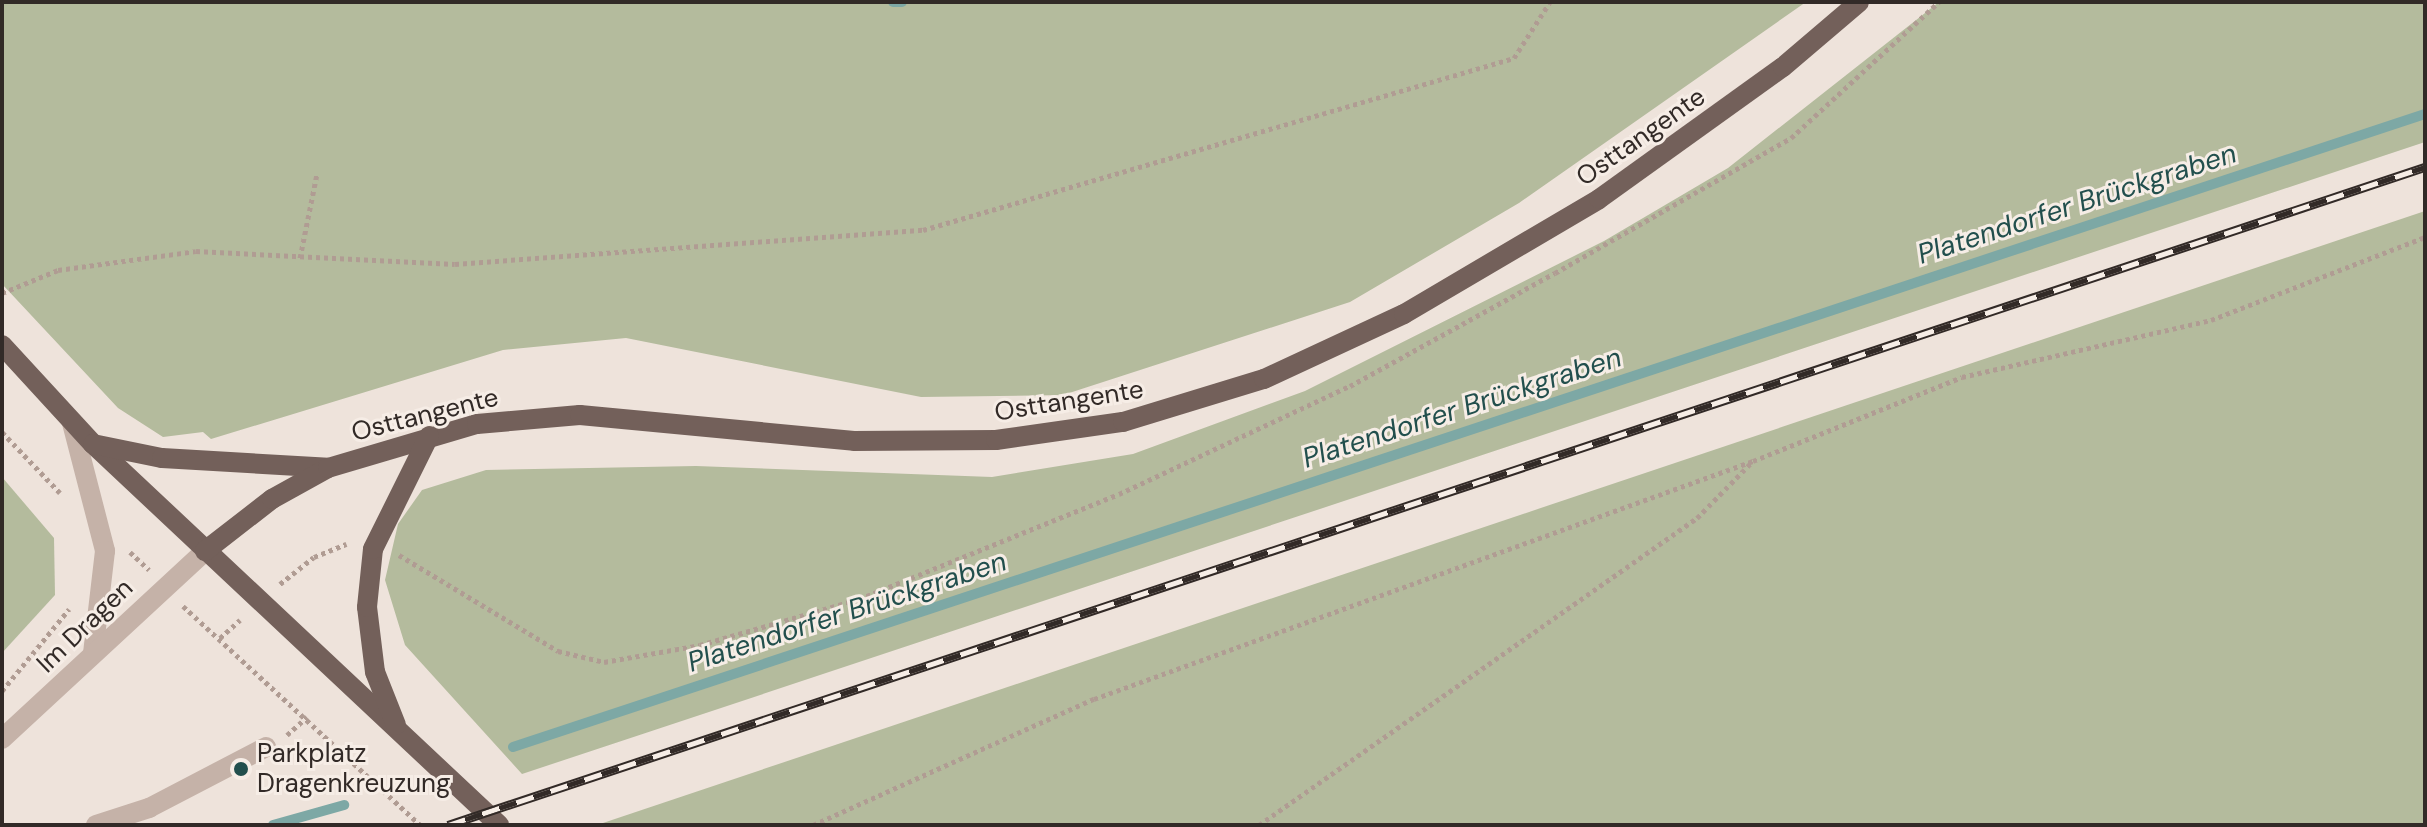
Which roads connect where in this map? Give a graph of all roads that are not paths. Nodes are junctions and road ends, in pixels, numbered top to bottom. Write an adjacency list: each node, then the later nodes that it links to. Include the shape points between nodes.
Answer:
1 (1859, 2): 4 (main road, Osttangente, via 1771,76 1586,207 1333,351 1191,404 1123,422 996,440 854,441 580,415 477,424)
2 (2, 345): 3 (main road)
3 (72, 423): 5 (main road); 8 (street, via 105,551)
4 (429, 436): 6 (main road, Osttangente); 9 (main road, via 373,549 367,607 375,672)
5 (93, 444): 6 (main road, via 162,458); 7 (main road)
6 (328, 468): 7 (main road, Osttangente, via 272,499)
7 (205, 551): 8 (street, Im Dragen); 9 (main road)
8 (93, 653): 10 (street, Im Dragen)
9 (399, 733): 13 (main road)
10 (2, 739)
11 (266, 747): 12 (street, via 149,808)
12 (96, 825)
13 (499, 825)

